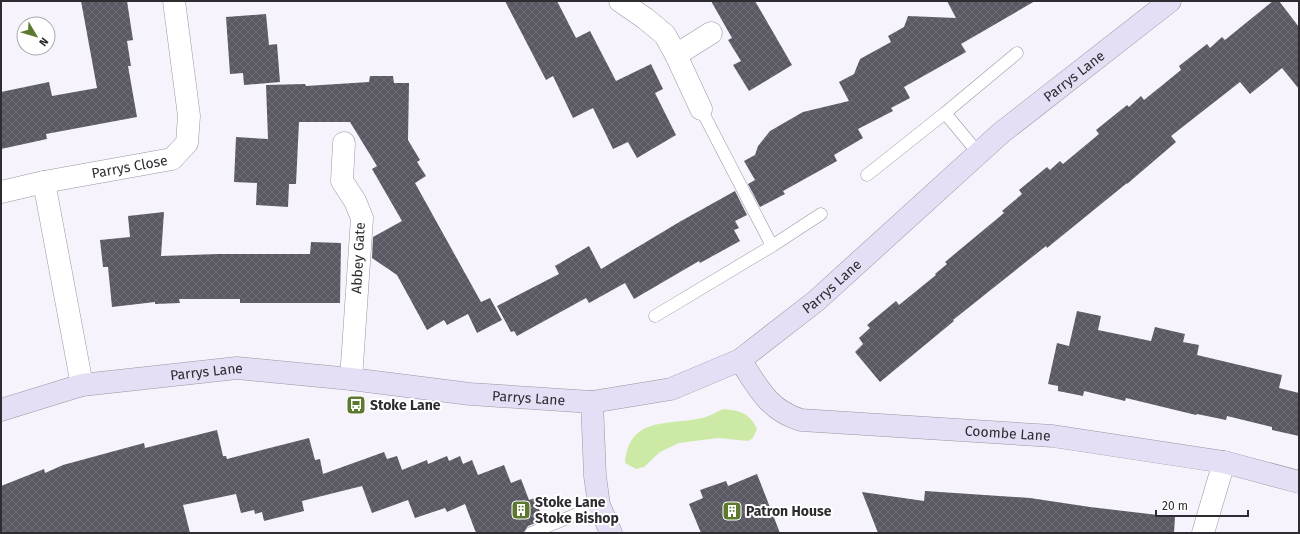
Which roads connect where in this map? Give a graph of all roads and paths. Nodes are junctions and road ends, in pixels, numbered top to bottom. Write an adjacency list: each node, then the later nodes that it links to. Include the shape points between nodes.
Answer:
1 (174, 1): 12 (street, Parrys Close, via 189,116 187,143 172,158)
2 (620, 1): 6 (street, via 665,34)
3 (1170, 1): 10 (main road, Parrys Lane, via 1001,133)
4 (711, 33): 6 (street)
5 (1017, 53): 8 (lane)
6 (676, 55): 7 (street)
7 (701, 109): 15 (lane)
8 (946, 113): 10 (lane); 11 (lane)
9 (344, 143): 18 (street, Abbey Gate, via 342,181 362,218)
10 (979, 154): 17 (main road, Parrys Lane, via 816,301)
11 (868, 175)
12 (44, 182): 13 (street, Parrys Close); 19 (street)
13 (1, 192)
14 (821, 214): 15 (lane)
15 (772, 246): 16 (lane)
16 (655, 316)
17 (740, 360): 20 (main road, Parrys Lane, via 672,389); 22 (main road, Coombe Lane, via 768,401 789,416 801,420 1053,436)
18 (351, 379): 19 (main road, Parrys Lane, via 237,368); 20 (main road, Parrys Lane, via 470,394)
19 (82, 385): 21 (main road, Parrys Lane)
20 (592, 402): 24 (main road, via 595,476)
21 (1, 410)
22 (1224, 462): 23 (main road, Coombe Lane); 27 (street)
23 (1299, 482)
24 (599, 505): 25 (lane); 26 (main road)
25 (531, 533)
26 (611, 533)
27 (1203, 533)

